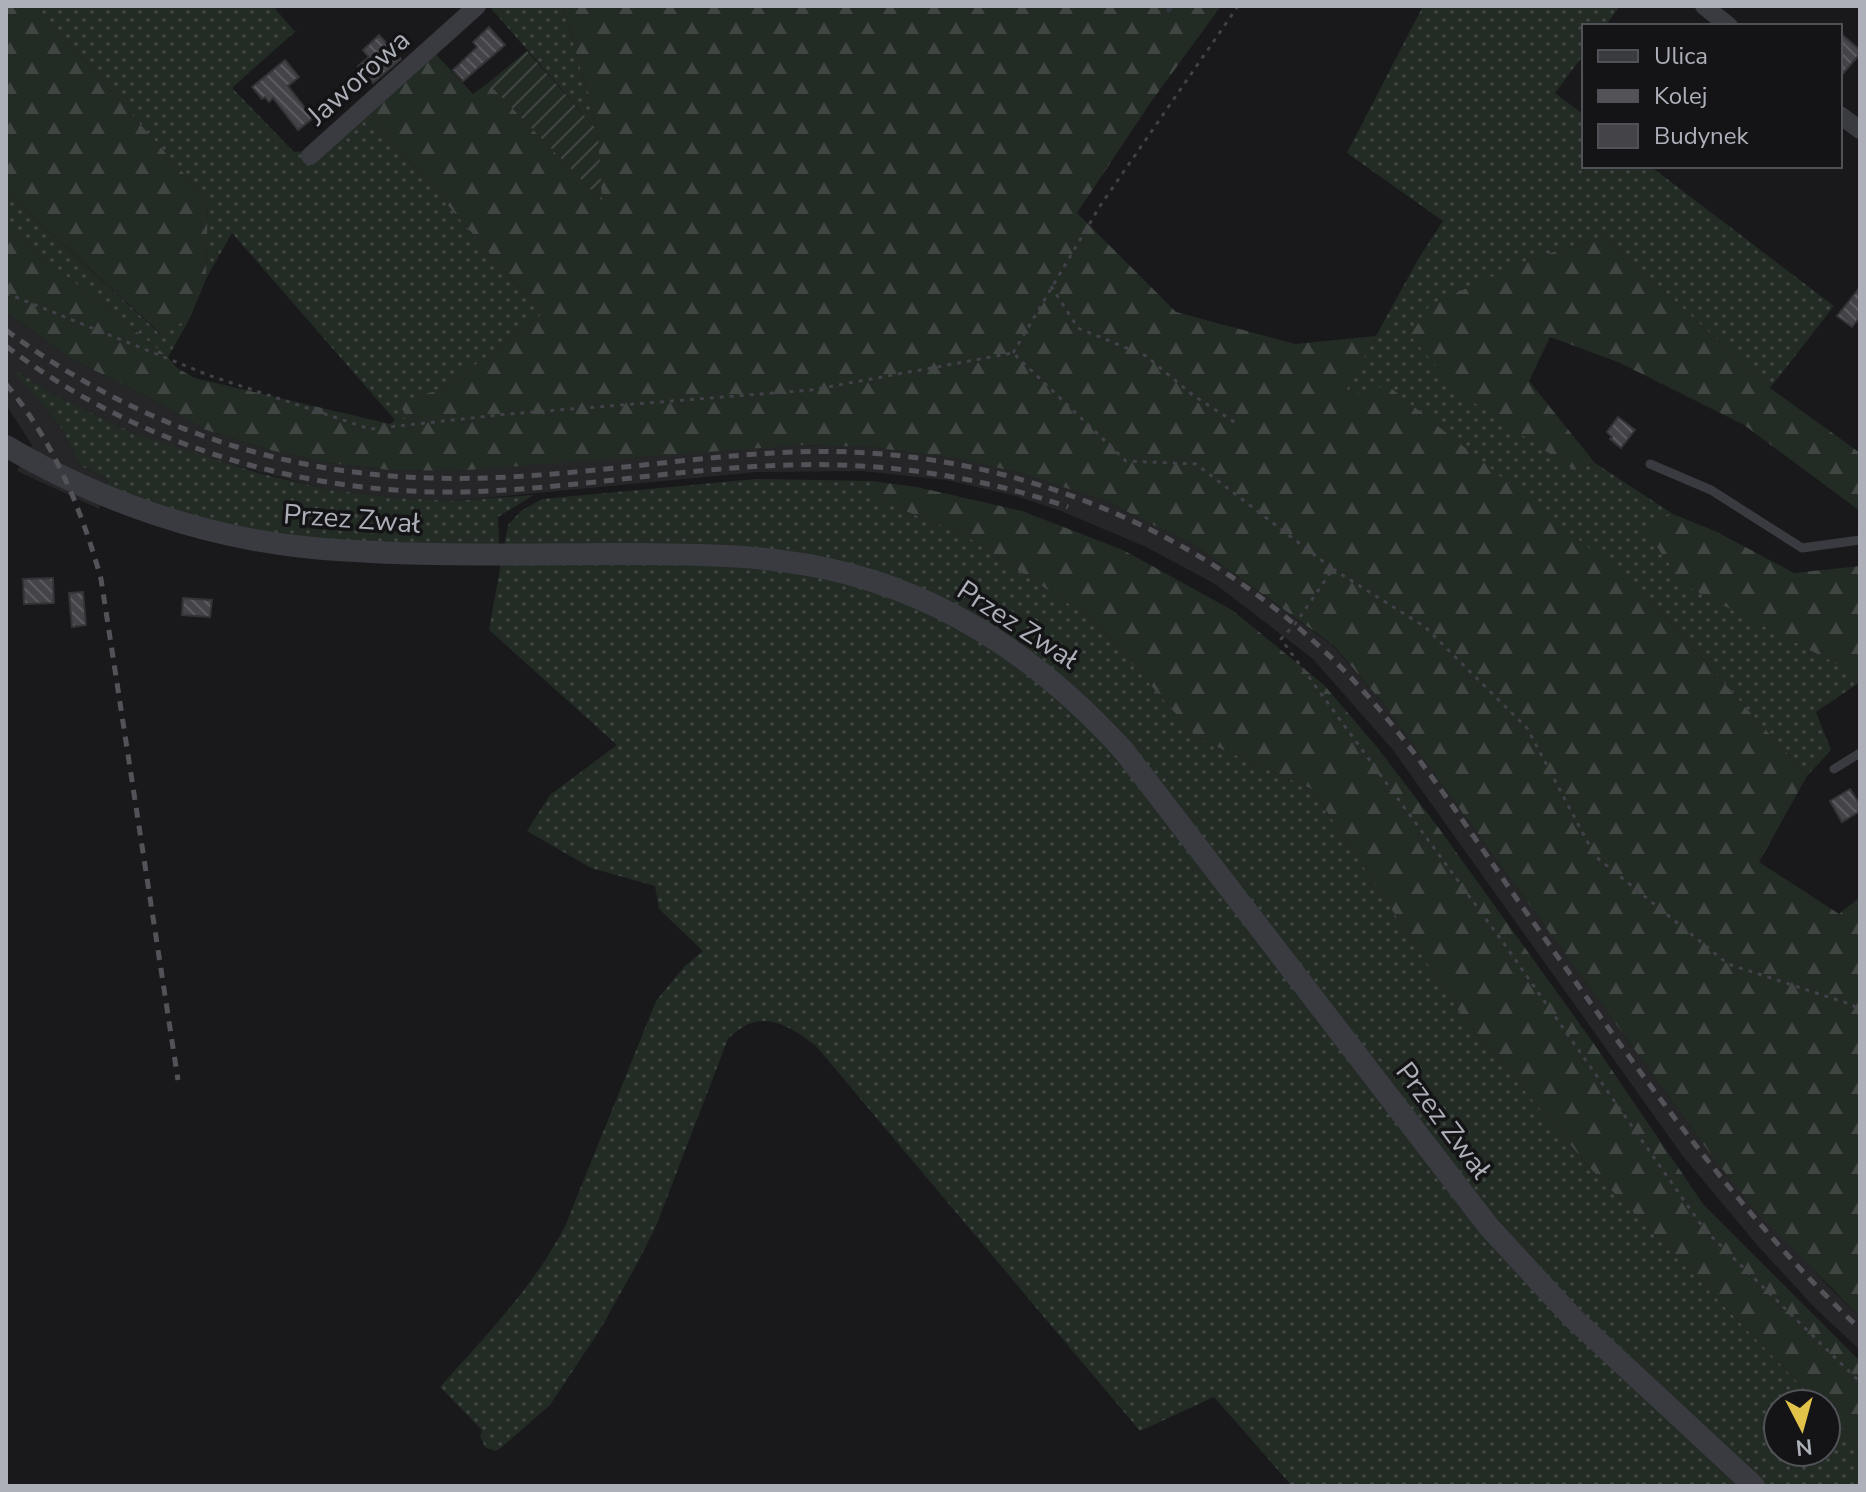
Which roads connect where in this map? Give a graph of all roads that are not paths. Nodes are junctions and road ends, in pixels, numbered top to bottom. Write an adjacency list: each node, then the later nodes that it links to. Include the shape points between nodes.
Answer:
1 (477, 6): 6 (street, Jaworowa)
2 (1704, 6): 3 (street)
3 (1726, 24)
4 (1842, 116): 5 (street)
5 (1860, 130)
6 (310, 156)
7 (6, 446): 12 (street, Przez Zwał, via 106,496 244,538 369,552 698,554 776,560 873,581 979,628 1051,678 1108,732 1489,1227 1573,1318)
8 (1650, 464): 9 (lane, via 1711,490 1802,548)
9 (1860, 540)
10 (1860, 753): 11 (lane)
11 (1834, 769)
12 (1754, 1486)

